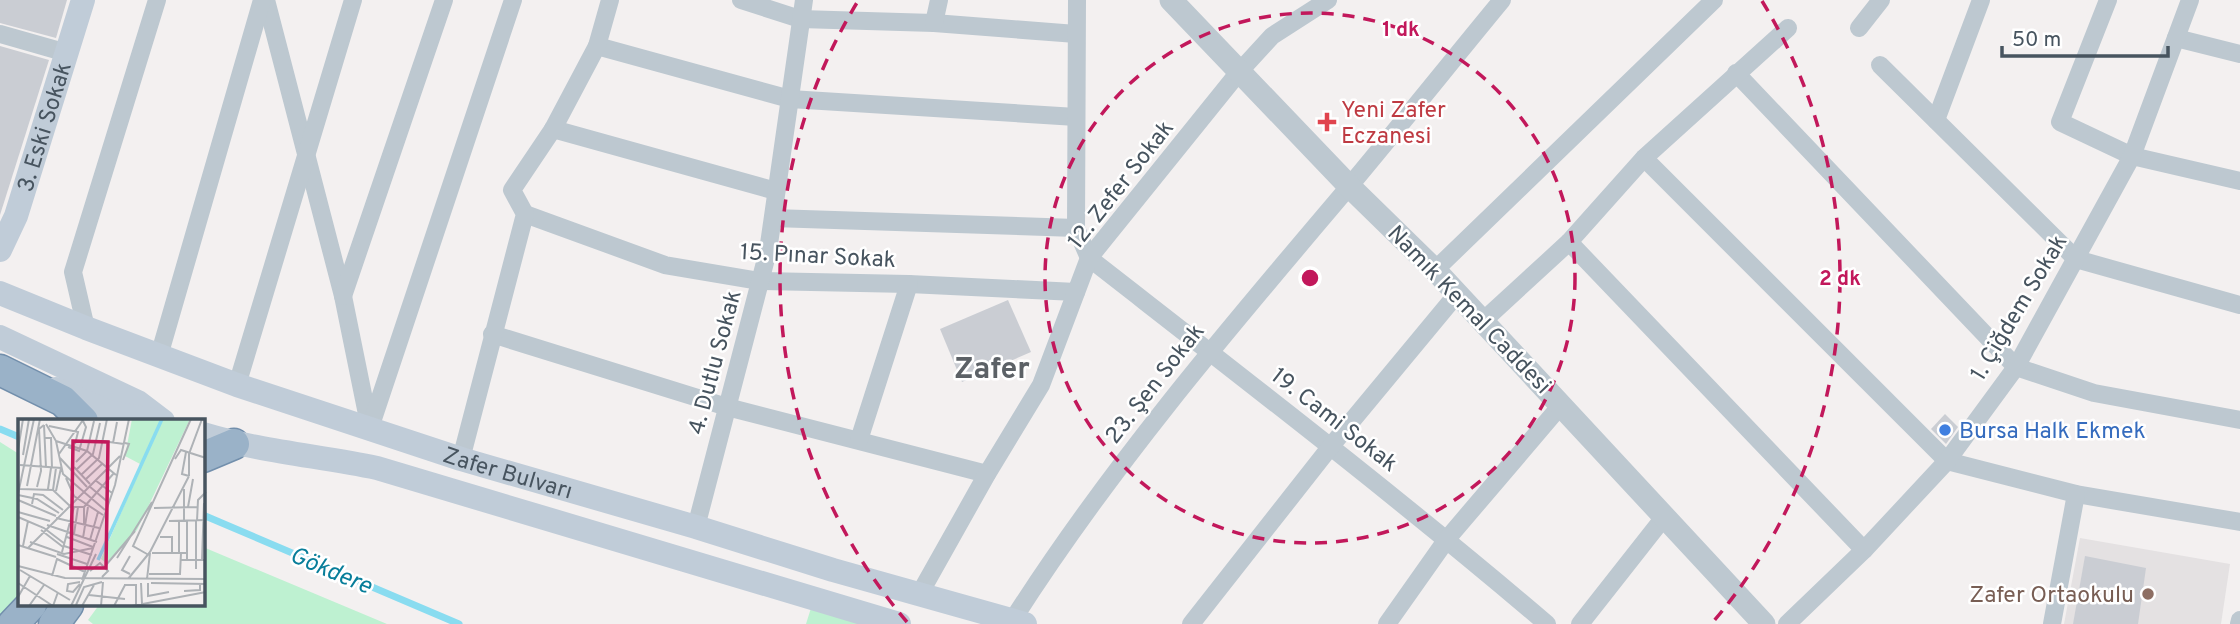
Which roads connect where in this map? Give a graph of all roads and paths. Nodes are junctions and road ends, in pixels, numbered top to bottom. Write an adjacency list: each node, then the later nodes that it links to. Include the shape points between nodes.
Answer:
1 (83, 0): 29 (main road, 3. Eski Sokak)
2 (157, 0): 60 (street, via 73,272)
3 (264, 0): 38 (street); 64 (street)
4 (353, 0): 38 (street)
5 (444, 0): 57 (street)
6 (513, 0): 74 (street)
7 (610, 0): 28 (street)
8 (741, 0): 21 (street)
9 (804, 0): 21 (street, 4. Dutlu Sokak)
10 (939, 0): 22 (street)
11 (1077, 0): 26 (street)
12 (1171, 0): 32 (street, Namık Kemal Caddesi)
13 (1328, 0): 20 (street, 12. Zefer Sokak)
14 (1502, 0): 42 (street, 23. Şen Sokak)
15 (1714, 0): 51 (street)
16 (1881, 0): 24 (street)
17 (1981, 0): 36 (street)
18 (2108, 0): 39 (street, via 2060,122)
19 (2190, 0): 27 (street, 1. Çiğdem Sokak)
20 (1303, 6): 32 (street, 12. Zefer Sokak)
21 (800, 19): 22 (street); 34 (street, 4. Dutlu Sokak)
22 (934, 23): 26 (street)
23 (1788, 28): 33 (street)
24 (1859, 28)
25 (0, 34): 29 (street)
26 (1076, 34): 35 (street)
27 (2176, 38): 30 (street); 39 (street, 1. Çiğdem Sokak)
28 (597, 46): 34 (street); 37 (street)
29 (67, 54): 48 (main road, 3. Eski Sokak, via 16,216)
30 (2240, 54)
31 (1880, 65): 36 (street)
32 (1239, 72): 42 (street, Namık Kemal Caddesi); 49 (street, 12. Zefer Sokak)
33 (1736, 73): 40 (street); 65 (street)
34 (790, 99): 35 (street); 43 (street, 4. Dutlu Sokak)
35 (1076, 117): 46 (street)
36 (1936, 120): 50 (street)
37 (553, 129): 43 (street); 44 (street, via 513,190)
38 (306, 153): 57 (street); 67 (street)
39 (2132, 156): 41 (street); 50 (street, 1. Çiğdem Sokak)
40 (1644, 158): 47 (street); 79 (street)
41 (2240, 181)
42 (1349, 186): 51 (street, Namık Kemal Caddesi); 63 (street, 23. Şen Sokak)
43 (776, 191): 45 (street, 4. Dutlu Sokak)
44 (525, 214): 52 (street, 15. Pınar Sokak, via 664,265); 61 (street)
45 (773, 218): 46 (street); 52 (street, 4. Dutlu Sokak)
46 (1076, 228): 49 (street)
47 (1569, 242): 59 (street); 86 (street)
48 (0, 250)
49 (1089, 258): 54 (street, 12. Zefer Sokak); 63 (street, 19. Cami Sokak)
50 (2076, 260): 58 (street); 65 (street, 1. Çiğdem Sokak)
51 (1435, 270): 56 (street, Namık Kemal Caddesi)
52 (760, 281): 53 (street, 15. Pınar Sokak); 69 (street, 4. Dutlu Sokak)
53 (909, 284): 54 (street, 15. Pınar Sokak); 75 (street)
54 (1076, 292): 80 (street, 12. Zefer Sokak, via 1041,385)
55 (0, 293): 60 (main road, Zafer Bulvarı)
56 (1457, 294): 59 (street, Namık Kemal Caddesi); 76 (street)
57 (343, 296): 74 (street)
58 (2240, 305)
59 (1483, 321): 68 (street, Namık Kemal Caddesi)
60 (86, 328): 64 (main road, Zafer Bulvarı)
61 (492, 334): 69 (street); 78 (street)
62 (0, 337): 72 (main road, via 138,402)
63 (1208, 351): 76 (street, 19. Cami Sokak); 89 (street, 23. Şen Sokak, via 1059,547)
64 (159, 356): 67 (main road, Zafer Bulvarı)
65 (2016, 366): 73 (street, via 2094,393); 79 (street, 1. Çiğdem Sokak)
66 (0, 368): 70 (highway, via 47,392); 71 (main road, via 108,412)
67 (237, 386): 74 (main road, Zafer Bulvarı)
68 (1562, 404): 82 (street, Namık Kemal Caddesi); 85 (street)
69 (727, 407): 75 (street); 84 (street, 4. Dutlu Sokak)
70 (78, 415)
71 (145, 419)
72 (160, 419)
73 (2240, 420)
74 (370, 428): 78 (main road, Zafer Bulvarı)
75 (859, 440): 80 (street)
76 (1331, 446): 85 (street, 19. Cami Sokak); 92 (street)
77 (212, 447): 91 (main road, Zafer Bulvarı, via 377,468)
78 (461, 459): 84 (main road, Zafer Bulvarı)
79 (1947, 461): 81 (street); 86 (street, 1. Çiğdem Sokak)
80 (987, 474): 87 (street, 12. Zefer Sokak)
81 (2076, 494): 83 (street); 98 (street)
82 (1665, 516): 95 (street); 96 (street, Namık Kemal Caddesi)
83 (2240, 522)
84 (696, 527): 87 (main road, Zafer Bulvarı)
85 (1447, 539): 93 (street); 94 (street, 19. Cami Sokak)
86 (1864, 550): 97 (street, 1. Çiğdem Sokak)
87 (919, 595): 89 (main road, Zafer Bulvarı)
88 (30, 606): 90 (highway)
89 (1018, 622)
90 (13, 624)
91 (899, 624)
92 (1191, 624)
93 (1387, 624)
94 (1547, 624)
95 (1580, 624)
96 (1764, 624)
97 (1787, 624)
98 (2052, 624)

